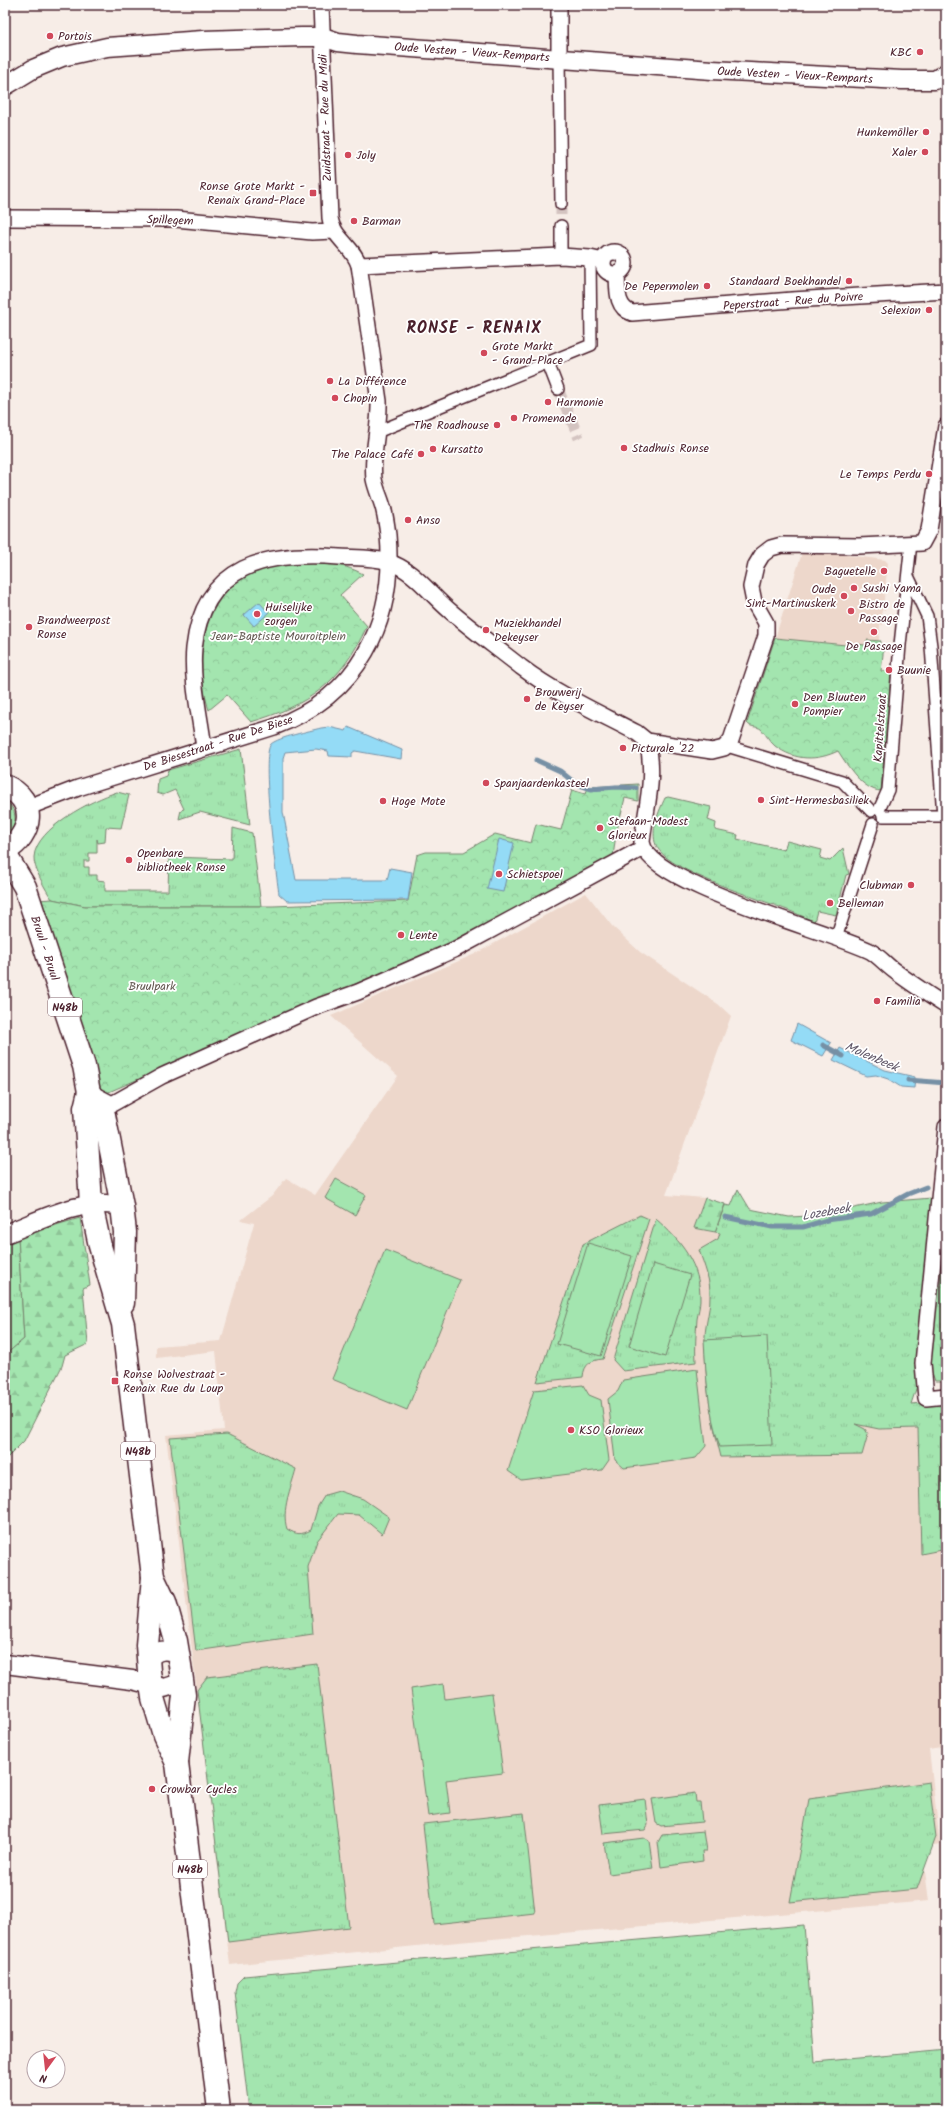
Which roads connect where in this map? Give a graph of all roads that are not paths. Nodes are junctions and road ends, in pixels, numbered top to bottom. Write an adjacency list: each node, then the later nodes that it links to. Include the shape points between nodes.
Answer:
1 (321, 5): 3 (street, Zuidstraat - Rue du Midi)
2 (559, 5): 4 (street)
3 (323, 37): 4 (street, Oude Vesten - Vieux-Remparts, via 357,44); 6 (street, Oude Vesten - Vieux-Remparts, via 203,40 107,47 62,56 33,69); 10 (street, Zuidstraat - Rue du Midi, via 322,74 329,210)
4 (559, 58): 5 (street, Oude Vesten - Vieux-Remparts, via 712,70 902,80 936,80); 7 (street)
5 (946, 73)
6 (5, 86)
7 (561, 204)
8 (5, 218): 10 (street, Spillegem, via 176,219 312,232)
9 (561, 226): 11 (street)
10 (334, 231): 13 (street, via 354,253)
11 (562, 256): 12 (street); 13 (street)
12 (596, 259): 14 (street, Peperstraat - Rue du Poivre, via 608,272 617,274 620,304 628,311 639,313 792,300); 15 (street, via 591,345)
13 (359, 265): 18 (street, via 379,401)
14 (946, 291)
15 (548, 363): 16 (street); 18 (street)
16 (558, 389)
17 (946, 426): 19 (street, via 928,533 922,543)
18 (377, 432): 20 (street, De Biesestraat - Rue De Biese, via 373,460 374,480 384,511 388,536)
19 (911, 543): 21 (street, Kapittelstraat); 23 (street, via 859,546 782,545 771,548 762,556 754,571 751,587 754,602 766,623 766,636)
20 (388, 562): 22 (street, via 414,576 455,615 558,693); 24 (street, De Biesestraat - Rue De Biese, via 379,626 367,652 346,681 318,706 290,721); 24 (street, via 314,555 283,556 251,564 235,572 223,583 200,620 194,648 196,692)
21 (908, 575): 27 (street, Kapittelstraat, via 888,790); 28 (street, via 927,616)
22 (647, 740): 23 (street, via 712,751); 29 (street, via 650,756 650,795)
23 (727, 746): 27 (street, via 842,781)
24 (204, 748): 26 (street, De Biesestraat - Rue De Biese, via 78,788)
25 (5, 786): 26 (main road, via 21,797)
26 (26, 808): 30 (main road, via 28,822 22,838)
27 (878, 812): 28 (street); 31 (street, via 868,817 873,824)
28 (944, 816)
29 (643, 848): 31 (street, via 662,866 716,894); 33 (street, via 456,948 162,1076 112,1104)
30 (5, 853): 33 (main road, Bruul - Bruul / N48b, via 25,887 84,1066)
31 (836, 938): 32 (street, via 872,952 904,978)
32 (946, 1006)
33 (89, 1092): 35 (main road, N48b, via 85,1108); 36 (main road, N48b, via 104,1115)
34 (946, 1127): 39 (street, via 923,1363 926,1398)
35 (90, 1204): 36 (street); 37 (street); 38 (main road, N48b)
36 (122, 1206): 38 (main road, N48b, via 125,1232)
37 (5, 1234)
38 (123, 1324): 40 (main road, N48b)
39 (946, 1396)
40 (153, 1577): 41 (main road, N48b, via 165,1602); 42 (main road, N48b)
41 (178, 1654): 42 (street, via 164,1650 158,1651); 44 (main road, N48b)
42 (148, 1659): 45 (main road, N48b)
43 (5, 1664): 45 (street, via 113,1677)
44 (182, 1678): 45 (street, via 177,1684 164,1688); 46 (main road, N48b, via 184,1695)
45 (151, 1685): 46 (main road, N48b, via 164,1735)
46 (177, 1763): 47 (main road, N48b)
47 (219, 2110)

